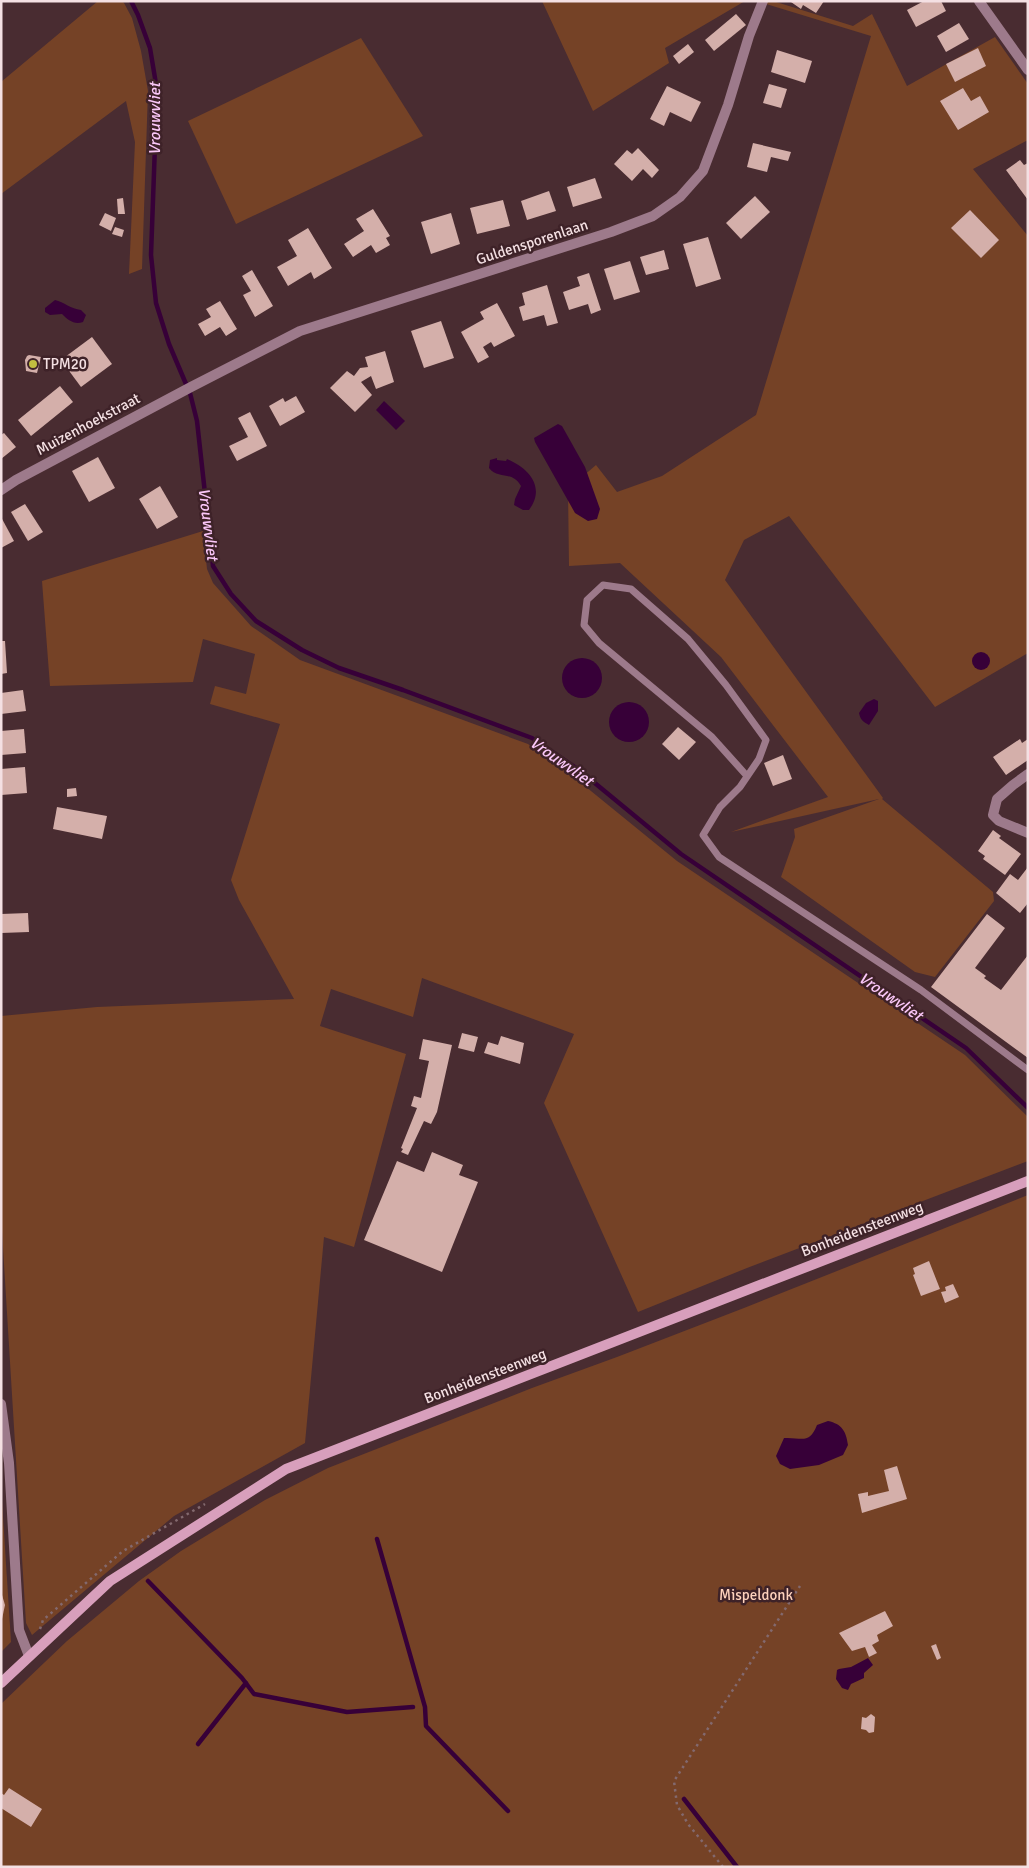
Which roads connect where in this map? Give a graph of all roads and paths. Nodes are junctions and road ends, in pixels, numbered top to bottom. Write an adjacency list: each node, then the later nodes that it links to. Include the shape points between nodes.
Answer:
1 (762, 1): 4 (street, Guldensporenlaan, via 703,171 680,197 653,216 300,331)
2 (979, 1): 3 (street)
3 (1028, 70)
4 (188, 388): 5 (street, Muizenhoekstraat)
5 (1, 490)
6 (1028, 774): 8 (street, via 997,799 993,815 999,821)
7 (747, 776): 7 (lane, via 759,759 766,740 726,685 688,638 632,589 603,585 587,600 584,625 599,643 712,737); 9 (lane, via 720,807 703,835 719,857 921,990)
8 (1028, 833)
9 (1028, 1070)
10 (1028, 1181): 13 (street, Bonheidensteenweg, via 286,1469 110,1581)
11 (1, 1404): 13 (street, via 9,1463 19,1630)
12 (800, 1586): 15 (path, via 674,1781 677,1805)
13 (29, 1656): 14 (street, Bonheidensteenweg)
14 (1, 1683)
15 (723, 1867)

